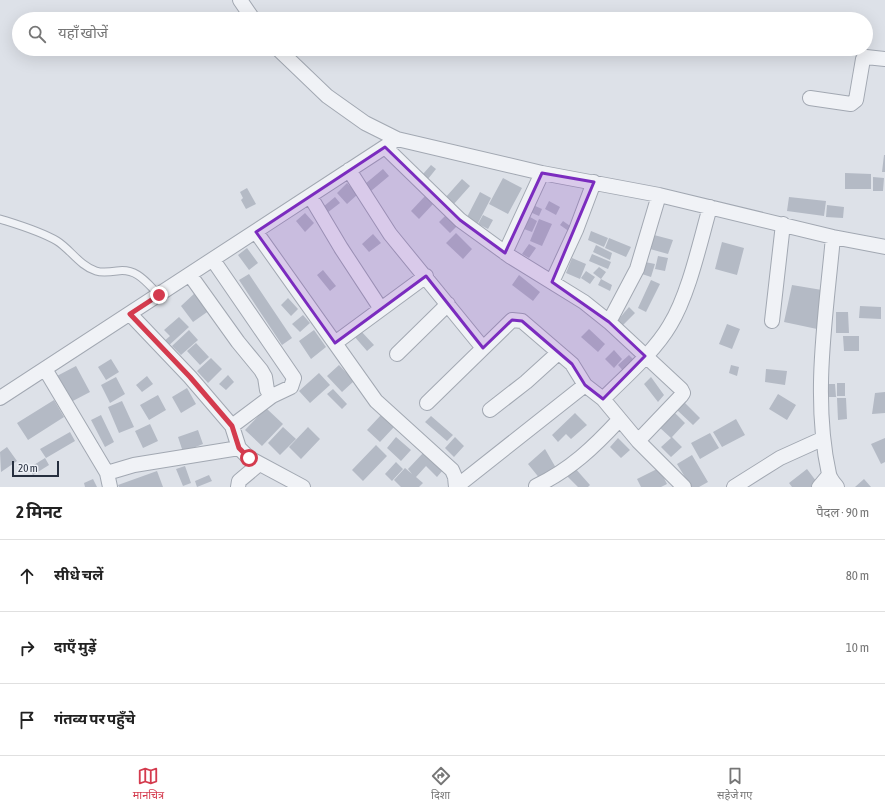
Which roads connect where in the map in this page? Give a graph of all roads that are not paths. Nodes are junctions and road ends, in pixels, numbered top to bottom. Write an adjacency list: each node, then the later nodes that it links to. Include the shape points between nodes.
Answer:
1 (240, 0): 2 (street)
2 (248, 12)
3 (285, 56): 6 (street, via 327,96 365,124)
4 (885, 59): 5 (street, via 863,59 854,103)
5 (810, 98)
6 (397, 139): 7 (street); 9 (street)
7 (385, 147): 8 (street); 19 (street, via 460,220)
8 (349, 170): 12 (street); 22 (street, via 390,234)
9 (542, 173): 10 (street); 19 (street)
10 (594, 182): 11 (street); 23 (street)
11 (659, 195): 13 (street); 29 (street, via 637,269)
12 (310, 196): 16 (street); 26 (street)
13 (710, 207): 15 (street); 34 (street, via 691,273 673,319)
14 (0, 219): 24 (lane, via 58,242 95,271 133,272)
15 (783, 224): 17 (street); 28 (street)
16 (256, 232): 20 (street); 30 (street)
17 (833, 237): 18 (street); 44 (street, via 822,364)
18 (885, 247)
19 (505, 253): 23 (street)
20 (213, 260): 21 (street); 37 (street, via 292,373 294,378 291,387)
21 (190, 275): 24 (street); 37 (street, via 263,373 267,390)
22 (426, 276): 25 (street); 26 (street)
23 (552, 282): 29 (street, via 584,302)
24 (159, 295): 27 (street)
25 (448, 304): 31 (street); 33 (street)
26 (381, 309): 30 (street)
27 (130, 314): 35 (street); 43 (street)
28 (772, 321)
29 (609, 322): 34 (street)
30 (335, 343): 54 (street, via 376,401 452,470)
31 (483, 348): 32 (street, via 512,320 517,319 529,326); 40 (street)
32 (558, 353): 36 (street, via 572,364); 41 (street)
33 (397, 354)
34 (645, 356): 39 (street); 45 (street, via 683,393)
35 (44, 368): 38 (street); 48 (street)
36 (585, 385): 39 (street); 54 (street)
37 (272, 396): 43 (street)
38 (0, 398)
39 (603, 400): 42 (street)
40 (427, 403)
41 (490, 410)
42 (619, 420): 45 (street); 50 (street, via 589,452 558,476)
43 (232, 426): 46 (street)
44 (822, 439): 49 (street); 56 (street, via 780,458)
45 (638, 441): 55 (street)
46 (239, 448): 47 (street); 48 (street, via 134,465)
47 (258, 464): 52 (street, via 239,481); 53 (street)
48 (107, 473): 51 (street)
49 (829, 475): 57 (street); 58 (street)
50 (536, 486)
51 (110, 487)
52 (238, 487)
53 (303, 487)
54 (456, 487)
55 (684, 487)
56 (734, 487)
57 (819, 487)
58 (837, 487)

